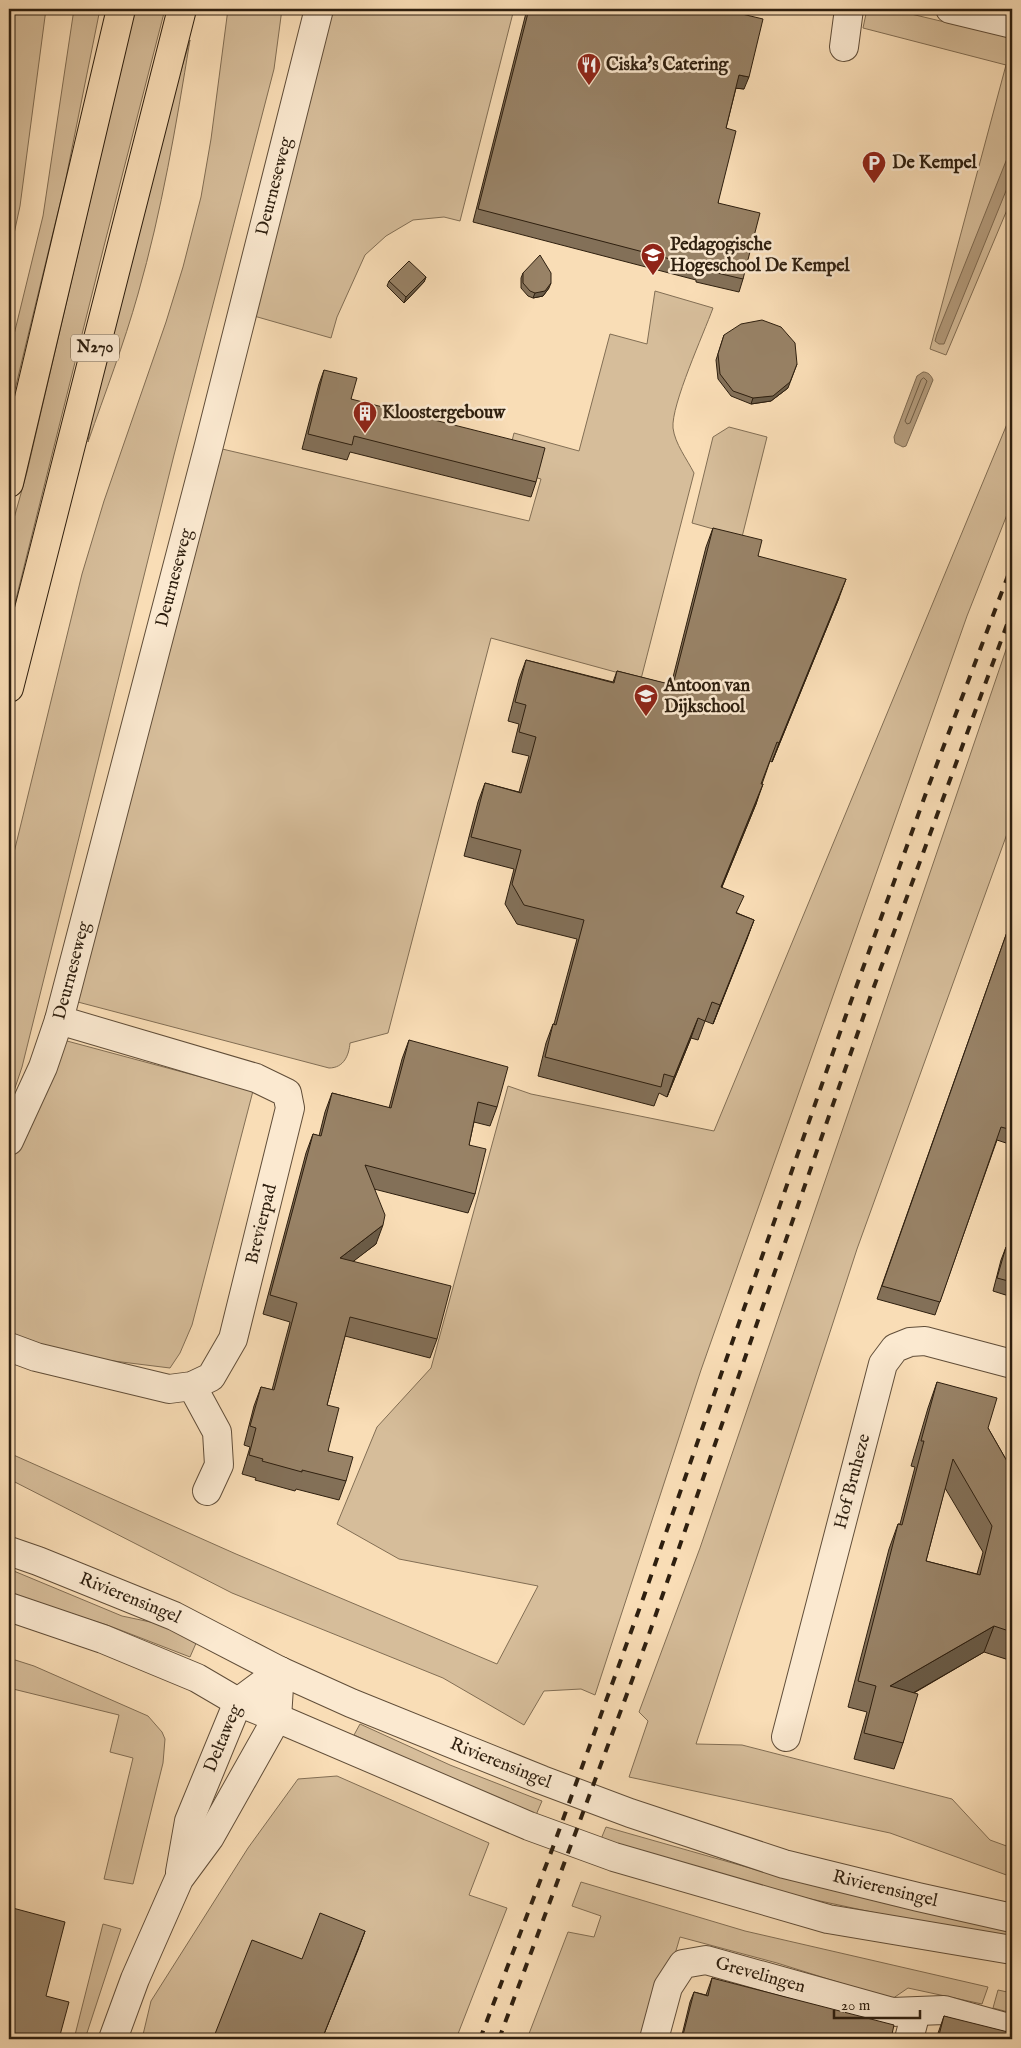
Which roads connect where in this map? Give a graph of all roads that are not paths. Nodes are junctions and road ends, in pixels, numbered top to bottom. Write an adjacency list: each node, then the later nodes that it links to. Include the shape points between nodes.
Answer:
1 (121, 9): 8 (main road)
2 (182, 9): 9 (main road, N270)
3 (319, 9): 10 (street, Deurneseweg)
4 (849, 9): 7 (street)
5 (950, 9): 6 (street)
6 (1012, 24)
7 (844, 47)
8 (9, 483)
9 (9, 688)
10 (59, 1020): 11 (street, Deurneseweg, via 43,1067); 14 (street, Brevierpad, via 256,1078 287,1093 290,1108 284,1139 234,1339 212,1377)
11 (9, 1141)
12 (9, 1347): 14 (street, Brevierpad, via 36,1358 168,1389)
13 (1012, 1364): 21 (street, Hof Bruheze, via 925,1341 910,1342 896,1348 883,1364)
14 (192, 1386): 15 (street, via 217,1432 220,1464)
15 (208, 1491)
16 (9, 1551): 18 (street, Rivierensingel, via 174,1616)
17 (9, 1607): 19 (street, Rivierensingel, via 103,1639 188,1675)
18 (280, 1671): 19 (street, Deltaweg); 20 (street, Deltaweg); 23 (street, Rivierensingel, via 630,1813 784,1864)
19 (238, 1702): 20 (street, Rivierensingel); 22 (street, Deltaweg, via 189,1821)
20 (277, 1718): 22 (street, Deltaweg, via 210,1838); 24 (street, Rivierensingel, via 529,1826 614,1857 828,1919)
21 (786, 1737)
22 (179, 1879): 27 (street, Deltaweg, via 135,1979)
23 (1012, 1918)
24 (1012, 1950)
25 (916, 2012): 26 (street, Grevelingen, via 944,2010); 28 (street, Grevelingen, via 892,2012 706,1960 683,1964 668,1987); 29 (street)
26 (1012, 2029)
27 (113, 2039)
28 (654, 2039)
29 (908, 2039)

